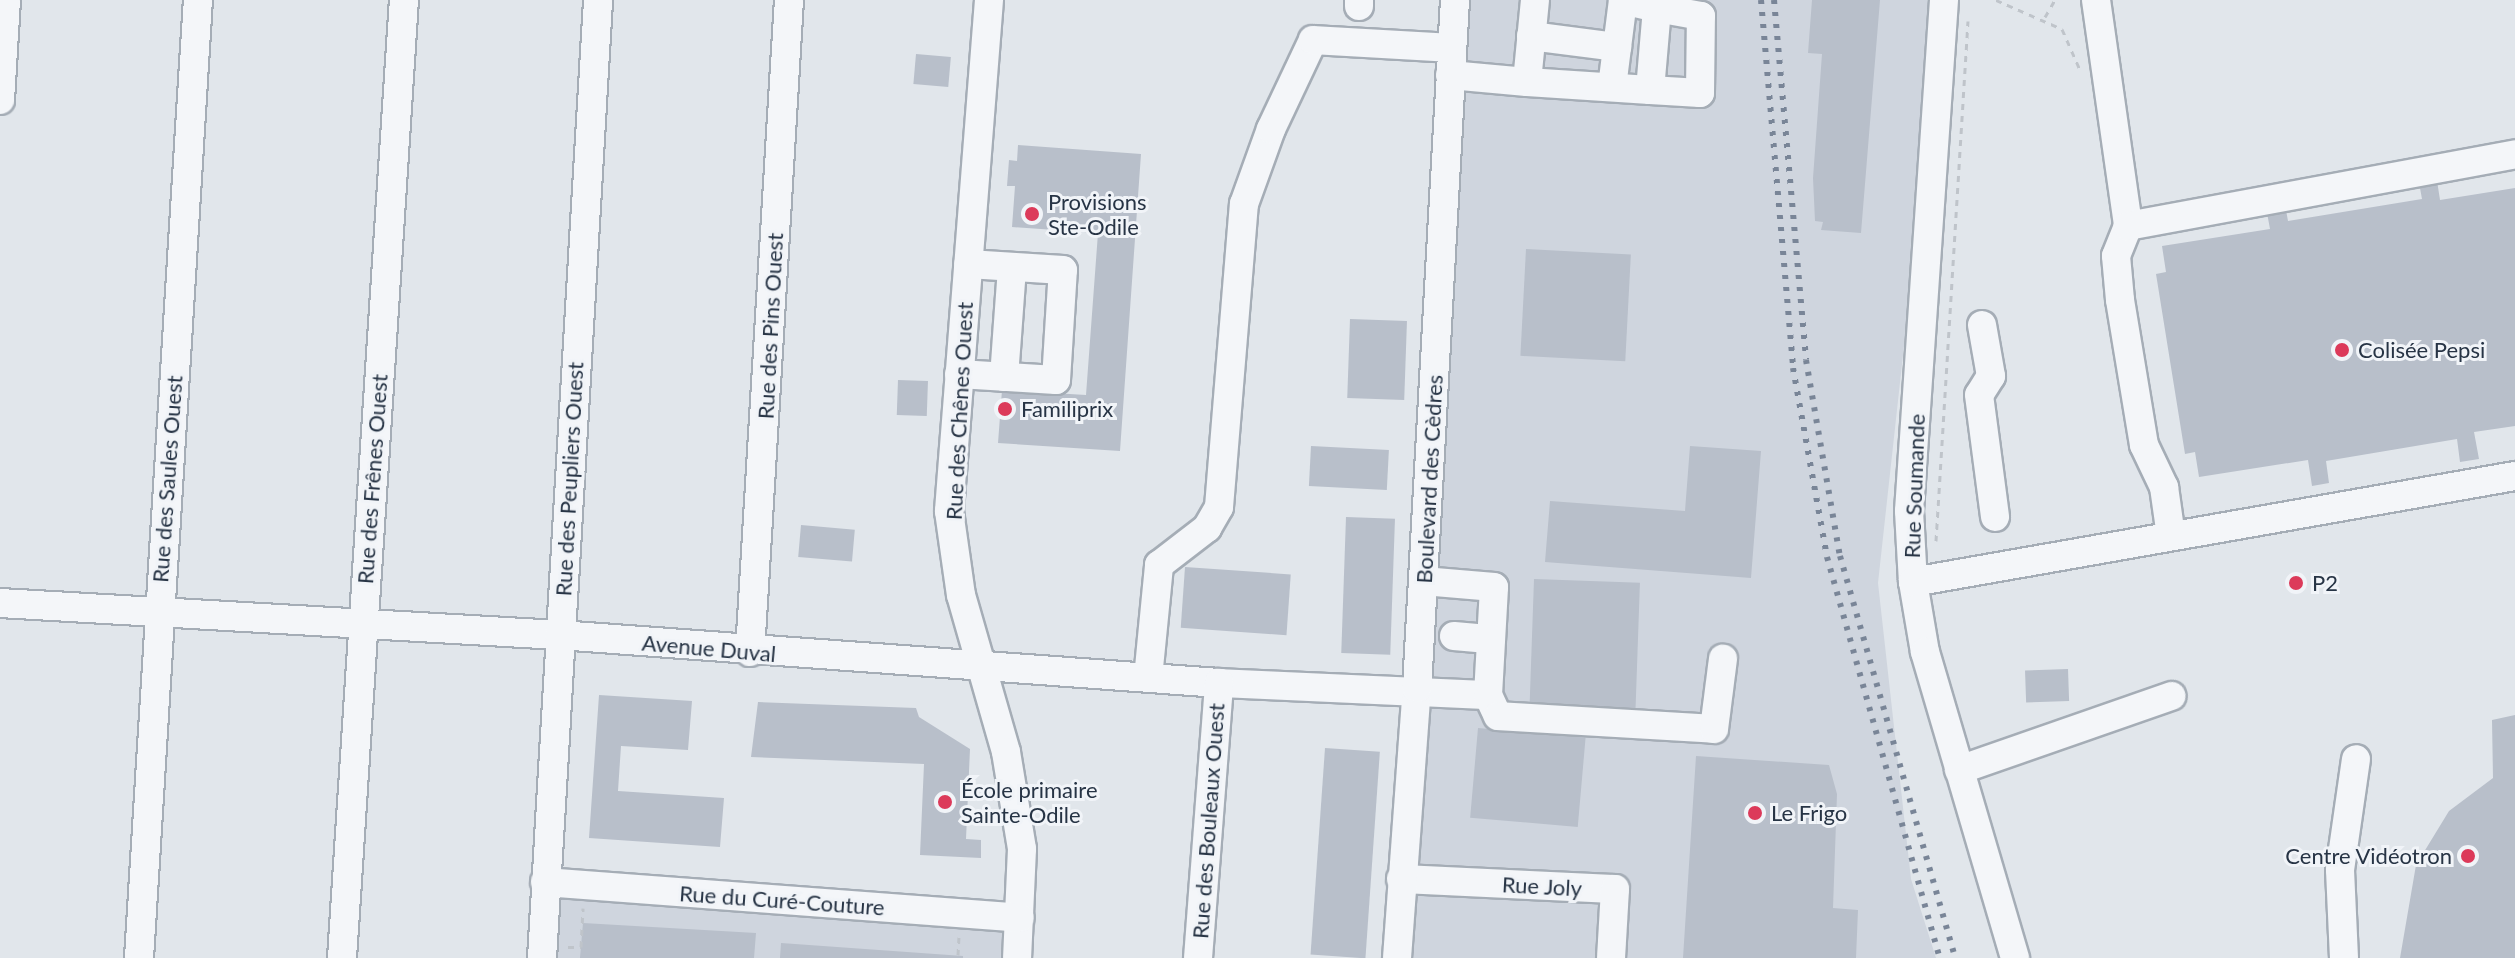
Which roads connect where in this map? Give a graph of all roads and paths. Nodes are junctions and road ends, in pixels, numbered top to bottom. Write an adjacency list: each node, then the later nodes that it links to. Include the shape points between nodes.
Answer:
1 (6, 0): 24 (street)
2 (198, 0): 38 (street, Rue des Saules Ouest)
3 (404, 0): 39 (street, Rue des Frênes Ouest)
4 (598, 0): 40 (street, Rue des Peupliers Ouest)
5 (789, 0): 43 (street, Rue des Pins Ouest)
6 (989, 0): 27 (street, Rue des Chênes Ouest)
7 (1455, 0): 19 (street, Boulevard des Cèdres)
8 (1535, 0): 17 (street)
9 (1623, 0): 14 (street); 18 (street)
10 (1996, 0): 16 (path)
11 (2055, 0): 16 (path)
12 (2096, 0): 21 (street)
13 (1956, 7): 35 (path); 35 (street, Rue Soumande, via 1909,511)
14 (1657, 8): 15 (street); 23 (street)
15 (1702, 8): 23 (street, via 1700,93)
16 (2044, 18): 21 (path, via 2062,29 2084,77)
17 (1531, 36): 18 (street); 20 (street)
18 (1617, 47): 22 (street)
19 (1451, 61): 20 (street); 36 (street, Boulevard des Cèdres); 46 (street, via 1313,40 1271,129 1244,204 1219,507 1207,528 1159,565)
20 (1527, 82): 22 (street)
21 (2108, 85): 26 (street)
22 (1612, 87): 23 (street)
23 (1650, 90)
24 (0, 100)
25 (2515, 154): 26 (street)
26 (2128, 226): 34 (street, via 2116,256 2120,300 2144,445 2164,487)
27 (968, 264): 28 (street); 30 (street, Rue des Chênes Ouest)
28 (1012, 267): 31 (street); 31 (street, via 1063,270 1056,380)
29 (1982, 325): 33 (street, via 1991,376 1979,395)
30 (959, 374): 31 (street); 45 (street, Rue des Chênes Ouest, via 949,511 961,595)
31 (1004, 377)
32 (2515, 476): 34 (street)
33 (1995, 517)
34 (2171, 536): 35 (street)
35 (1923, 580): 52 (street, Rue Soumande, via 1925,652)
36 (1423, 581): 42 (street, via 1494,587); 48 (street, Boulevard des Cèdres)
37 (0, 603): 38 (street, Avenue Duval)
38 (159, 612): 39 (street, Avenue Duval); 58 (street, Rue des Saules Ouest)
39 (363, 624): 40 (street, Avenue Duval); 59 (street, Rue des Frênes Ouest)
40 (559, 635): 43 (street, Avenue Duval); 54 (street, Rue des Peupliers Ouest)
41 (1454, 636): 42 (street)
42 (1491, 639): 49 (street)
43 (750, 652): 45 (street, Avenue Duval)
44 (1723, 659): 49 (street, via 1714,729 1498,716)
45 (983, 668): 46 (street, Avenue Duval); 56 (street, Rue des Chênes Ouest, via 1006,752 1022,849)
46 (1148, 678): 47 (street, Avenue Duval)
47 (1219, 683): 48 (street, Avenue Duval); 61 (street, Rue des Bouleaux Ouest)
48 (1417, 688): 49 (street, Avenue Duval); 53 (street, Boulevard des Cèdres)
49 (1488, 695)
50 (2171, 696): 52 (street)
51 (2356, 759): 65 (street, via 2340,870)
52 (1959, 770): 64 (street, Rue Soumande)
53 (1401, 879): 62 (street, Boulevard des Cèdres); 63 (street, Rue Joly, via 1615,889)
54 (545, 882): 55 (street, Rue du Curé-Couture); 57 (street, Rue des Peupliers Ouest)
55 (584, 885): 56 (street, Rue du Curé-Couture); 57 (path, via 581,947)
56 (1020, 918): 60 (street, Rue des Chênes Ouest)
57 (542, 952)
58 (139, 958)
59 (342, 958)
60 (1017, 958)
61 (1198, 958)
62 (1397, 958)
63 (1611, 958)
64 (2015, 958)
65 (2344, 958)

